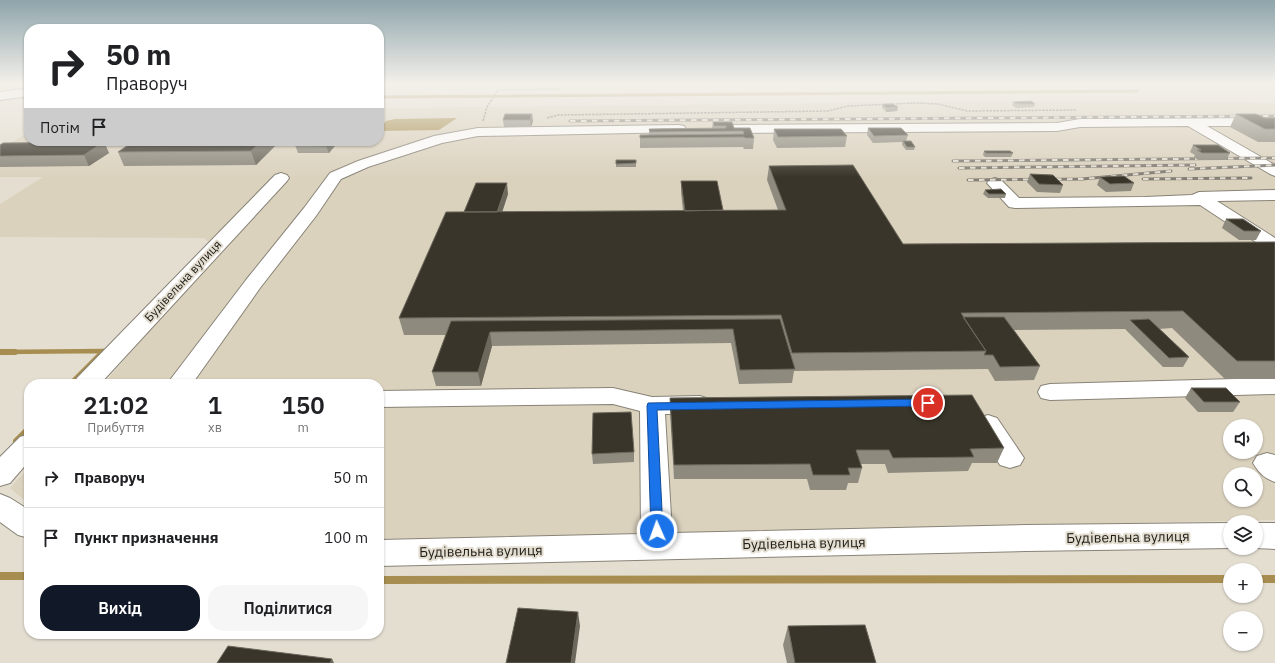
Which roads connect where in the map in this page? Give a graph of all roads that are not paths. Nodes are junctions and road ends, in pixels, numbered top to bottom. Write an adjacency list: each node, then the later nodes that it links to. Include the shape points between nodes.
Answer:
1 (1275, 122): 2 (street)
2 (1192, 123): 4 (street, via 1080,124 1057,127); 5 (street)
3 (694, 129): 12 (street, via 478,132 439,139 335,176)
4 (710, 129)
5 (1275, 171)
6 (281, 178): 11 (street, Будівельна вулиця)
7 (995, 183): 9 (street, via 1015,203)
8 (1275, 195): 9 (street, via 1199,196)
9 (1204, 200): 10 (street)
10 (1275, 246)
11 (91, 379)
12 (183, 379)
13 (1275, 386): 14 (street)
14 (1050, 392)
15 (384, 399): 18 (street, via 613,396)
16 (974, 402): 20 (street)
17 (723, 405): 18 (street)
18 (652, 406): 27 (street)
19 (24, 449): 21 (street)
20 (1010, 458)
21 (0, 475)
22 (0, 506): 23 (street)
23 (24, 523)
24 (1223, 536): 27 (street, Будівельна вулиця)
25 (1263, 536): 26 (street)
26 (1275, 536)
27 (658, 547): 28 (street, Будівельна вулиця)
28 (384, 553)

